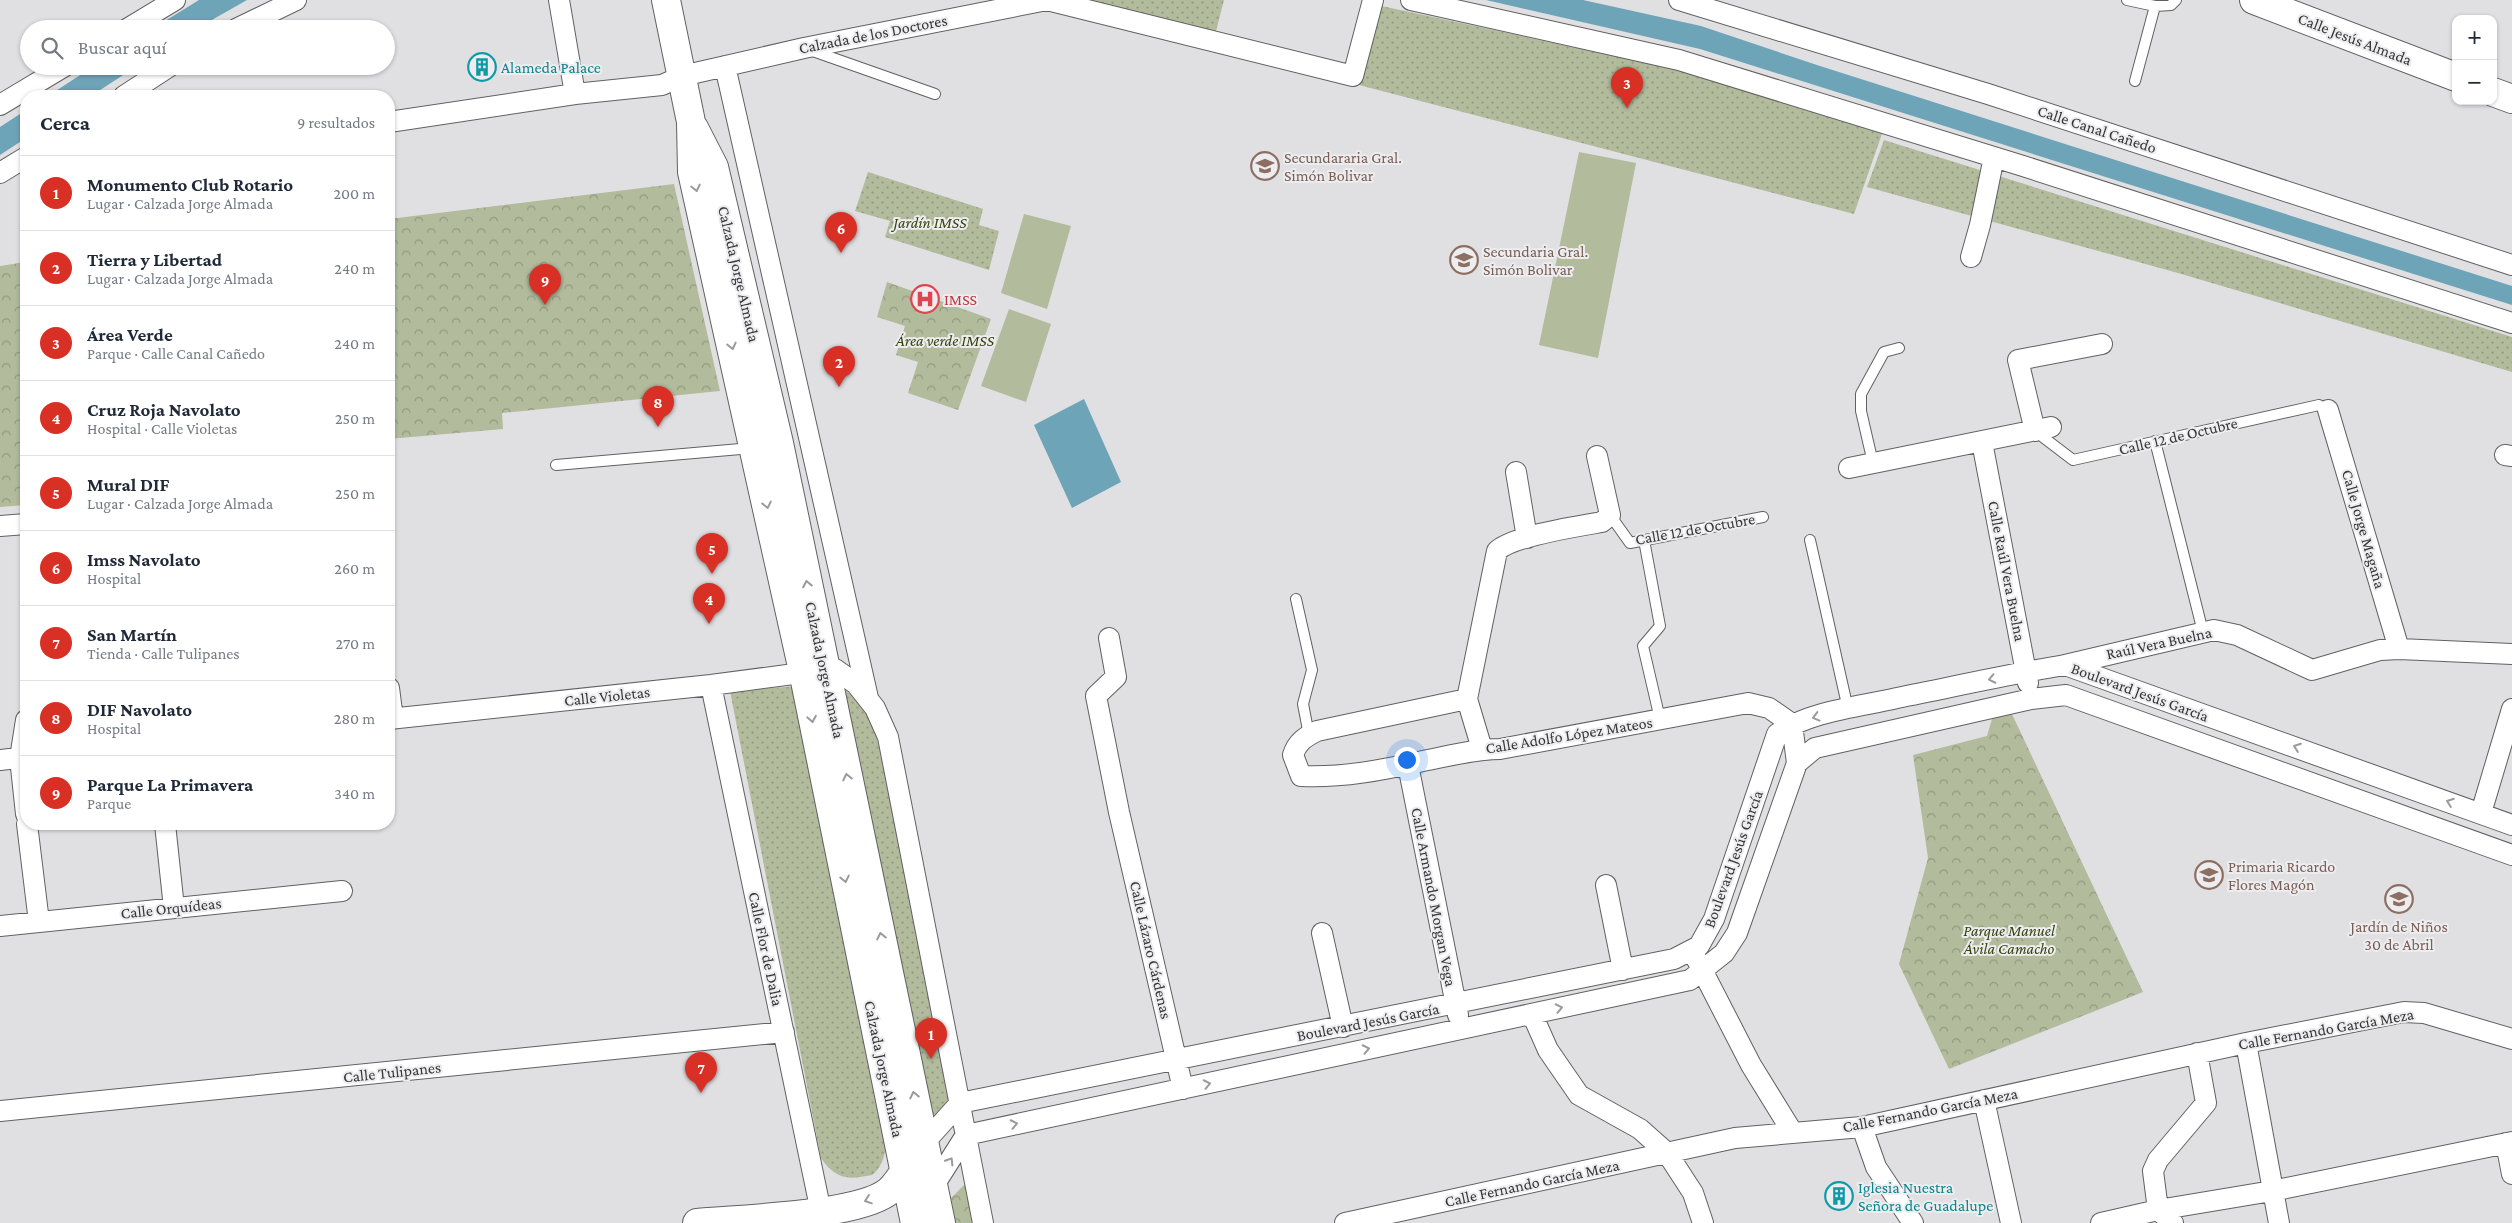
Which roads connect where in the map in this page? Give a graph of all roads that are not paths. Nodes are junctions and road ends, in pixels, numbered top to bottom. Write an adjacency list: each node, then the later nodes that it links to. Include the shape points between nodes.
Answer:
1 (175, 0): 13 (street)
2 (296, 0): 14 (street)
3 (559, 0): 26 (street)
4 (666, 0): 20 (street, Calzada Jorge Almada)
5 (1047, 0): 6 (street, Calzada de los Doctores, via 1353,76); 15 (street, Calzada de los Doctores)
6 (1372, 0)
7 (1411, 0): 31 (street, via 1679,60)
8 (1679, 0): 35 (street, Calle Canal Cañedo, via 1988,94)
9 (2127, 0): 12 (lane)
10 (2176, 0): 12 (lane, via 2172,5)
11 (2254, 0): 19 (street, Calle Jesús Almada)
12 (2156, 6): 21 (lane)
13 (142, 20)
14 (255, 20)
15 (804, 48): 16 (street, Calzada de los Doctores); 27 (lane)
16 (725, 66): 20 (street, Calzada de los Doctores); 65 (street)
17 (50, 75): 22 (street)
18 (156, 75): 23 (street)
19 (2452, 75)
20 (682, 76): 26 (street, Calzada de los Doctores, via 662,85); 43 (street, Calzada Jorge Almada, via 691,122 692,172)
21 (2135, 81)
22 (25, 90)
23 (133, 90)
24 (20, 93): 29 (street)
25 (2497, 93): 28 (street)
26 (575, 94): 30 (street, Calzada de los Doctores)
27 (935, 94)
28 (2512, 99)
29 (0, 105)
30 (395, 121)
31 (1994, 157): 34 (street); 36 (street)
32 (20, 161): 33 (street)
33 (0, 174)
34 (1971, 257)
35 (2512, 265)
36 (2512, 323)
37 (2102, 344): 40 (street, via 2018,360)
38 (1899, 348): 45 (lane, via 1884,352 1861,394 1861,411)
39 (2328, 410): 41 (lane, Calle 12 de Octubre, via 2319,405); 59 (street, Calle Jorge Magaña)
40 (2043, 429): 41 (lane, Calle 12 de Octubre, via 2073,460); 42 (street)
41 (2156, 441): 57 (lane)
42 (1982, 442): 45 (street); 63 (street, Calle Raúl Vera Buelna)
43 (767, 445): 46 (lane); 62 (street, Calzada Jorge Almada)
44 (1598, 456): 49 (street)
45 (1873, 463): 47 (street)
46 (556, 465)
47 (1849, 468)
48 (1516, 472): 53 (street)
49 (1610, 515): 53 (street, via 1602,522); 54 (lane, Calle 12 de Octubre, via 1630,542)
50 (1762, 517): 54 (lane, Calle 12 de Octubre)
51 (20, 524): 52 (street)
52 (0, 526)
53 (1527, 538): 66 (street, via 1503,545 1498,552)
54 (1644, 540): 71 (lane, via 1660,626 1642,646)
55 (1810, 540): 68 (lane)
56 (1296, 599): 73 (lane, via 1312,670 1303,704)
57 (2203, 632): 59 (street, Raúl Vera Buelna, via 2226,631 2312,670 2380,650); 61 (street, Raúl Vera Buelna)
58 (1109, 638): 102 (street, Calle Lázaro Cárdenas, via 1116,677 1096,696)
59 (2399, 648): 60 (street, Raúl Vera Buelna)
60 (2512, 654)
61 (2065, 665): 63 (street, Boulevard Jesús García); 80 (street, Boulevard Jesús García, one-way to 61)
62 (814, 670): 64 (street, Calle Violetas); 65 (street, via 835,669 856,684); 110 (street, Calzada Jorge Almada, one-way to 62); 113 (street, Calzada Jorge Almada, one-way to 113)
63 (2026, 671): 67 (street, Calle Raúl Vera Buelna); 68 (street, Boulevard Jesús García, one-way to 68)
64 (711, 685): 70 (street, Calle Violetas); 98 (street, Calle Flor de Dalia)
65 (868, 698): 105 (street, via 885,729 896,771)
66 (1467, 699): 73 (street); 75 (street)
67 (2031, 699): 77 (street, Boulevard Jesús García, via 1833,743 1815,748); 84 (street, Boulevard Jesús García, via 2066,695)
68 (1848, 709): 72 (street, Boulevard Jesús García, one-way to 72)
69 (2512, 709): 80 (street)
70 (395, 719)
71 (1660, 720): 72 (street, Calle Adolfo López Mateos, via 1748,703 1769,708); 75 (street, Calle Adolfo López Mateos, via 1500,749)
72 (1792, 724): 77 (street); 91 (street, Boulevard Jesús García, via 1777,734 1714,919 1705,938)
73 (1309, 735): 78 (street, Calle Adolfo López Mateos, via 1296,746 1293,756 1301,776 1325,778)
74 (20, 741): 76 (street)
75 (1482, 749): 78 (street, Calle Adolfo López Mateos)
76 (15, 758): 79 (street)
77 (1797, 763): 93 (street, Boulevard Jesús García, via 1737,933 1724,954)
78 (1408, 765): 94 (street, Calle Armando Morgan Vega)
79 (20, 783)
80 (2481, 813): 81 (street, Boulevard Jesús García)
81 (2512, 825)
82 (28, 830): 88 (street)
83 (166, 830): 87 (street)
84 (2512, 855)
85 (1606, 885): 92 (street)
86 (342, 891): 87 (street, Calle Orquídeas)
87 (174, 908): 88 (street, Calle Orquídeas)
88 (39, 922): 89 (street, Calle Orquídeas)
89 (0, 926)
90 (1322, 933): 96 (street)
91 (1692, 952): 92 (street, Boulevard Jesús García, via 1674,960); 93 (street)
92 (1623, 970): 94 (street, Boulevard Jesús García)
93 (1704, 971): 95 (street, Boulevard Jesús García, one-way to 93, via 1690,980); 108 (street, via 1751,1065)
94 (1456, 1004): 96 (street, Boulevard Jesús García); 97 (street, Calle Armando Morgan Vega)
95 (1532, 1014): 97 (street, Boulevard Jesús García); 112 (street, via 1548,1050 1579,1095 1640,1128)
96 (1343, 1027): 102 (street, Boulevard Jesús García)
97 (1462, 1029): 103 (street, Boulevard Jesús García, one-way to 97)
98 (784, 1032): 106 (street, Calle Tulipanes); 117 (street, Calle Flor de Dalia)
99 (2512, 1039): 100 (street, Calle Fernando García Meza, via 2424,1013 2404,1012)
100 (2246, 1043): 101 (street, Calle Fernando García Meza); 116 (street)
101 (2197, 1053): 104 (street, Calle Fernando García Meza); 118 (street, via 2206,1103 2153,1170)
102 (1176, 1060): 103 (street, Calle Lázaro Cárdenas); 105 (street, Boulevard Jesús García)
103 (1183, 1089): 109 (street, Boulevard Jesús García, one-way to 103)
104 (1984, 1100): 107 (street, Calle Fernando García Meza); 126 (street)
105 (960, 1103): 109 (street); 110 (street)
106 (0, 1111)
107 (1862, 1127): 108 (street, Calle Fernando García Meza); 125 (street, via 1876,1167)
108 (1793, 1133): 112 (street, Calle Fernando García Meza, via 1735,1138)
109 (966, 1134): 115 (street, one-way to 109); 123 (street)
110 (924, 1143): 113 (street); 115 (street, Calzada Jorge Almada)
111 (2509, 1143): 114 (street); 116 (street)
112 (1667, 1153): 119 (street, via 1693,1193); 124 (street, Calle Fernando García Meza)
113 (905, 1170): 117 (street, one-way to 117, via 889,1191 880,1196); 120 (street, Calzada Jorge Almada)
114 (2512, 1174)
115 (933, 1187): 120 (street); 122 (street, Calzada Jorge Almada)
116 (2272, 1191): 118 (street); 128 (street)
117 (821, 1212): 121 (street)
118 (2165, 1216): 127 (street)
119 (1705, 1220)
120 (910, 1221)
121 (697, 1223)
122 (940, 1223)
123 (983, 1223)
124 (1345, 1223)
125 (1913, 1223)
126 (2011, 1223)
127 (2101, 1223)
128 (2279, 1223)

